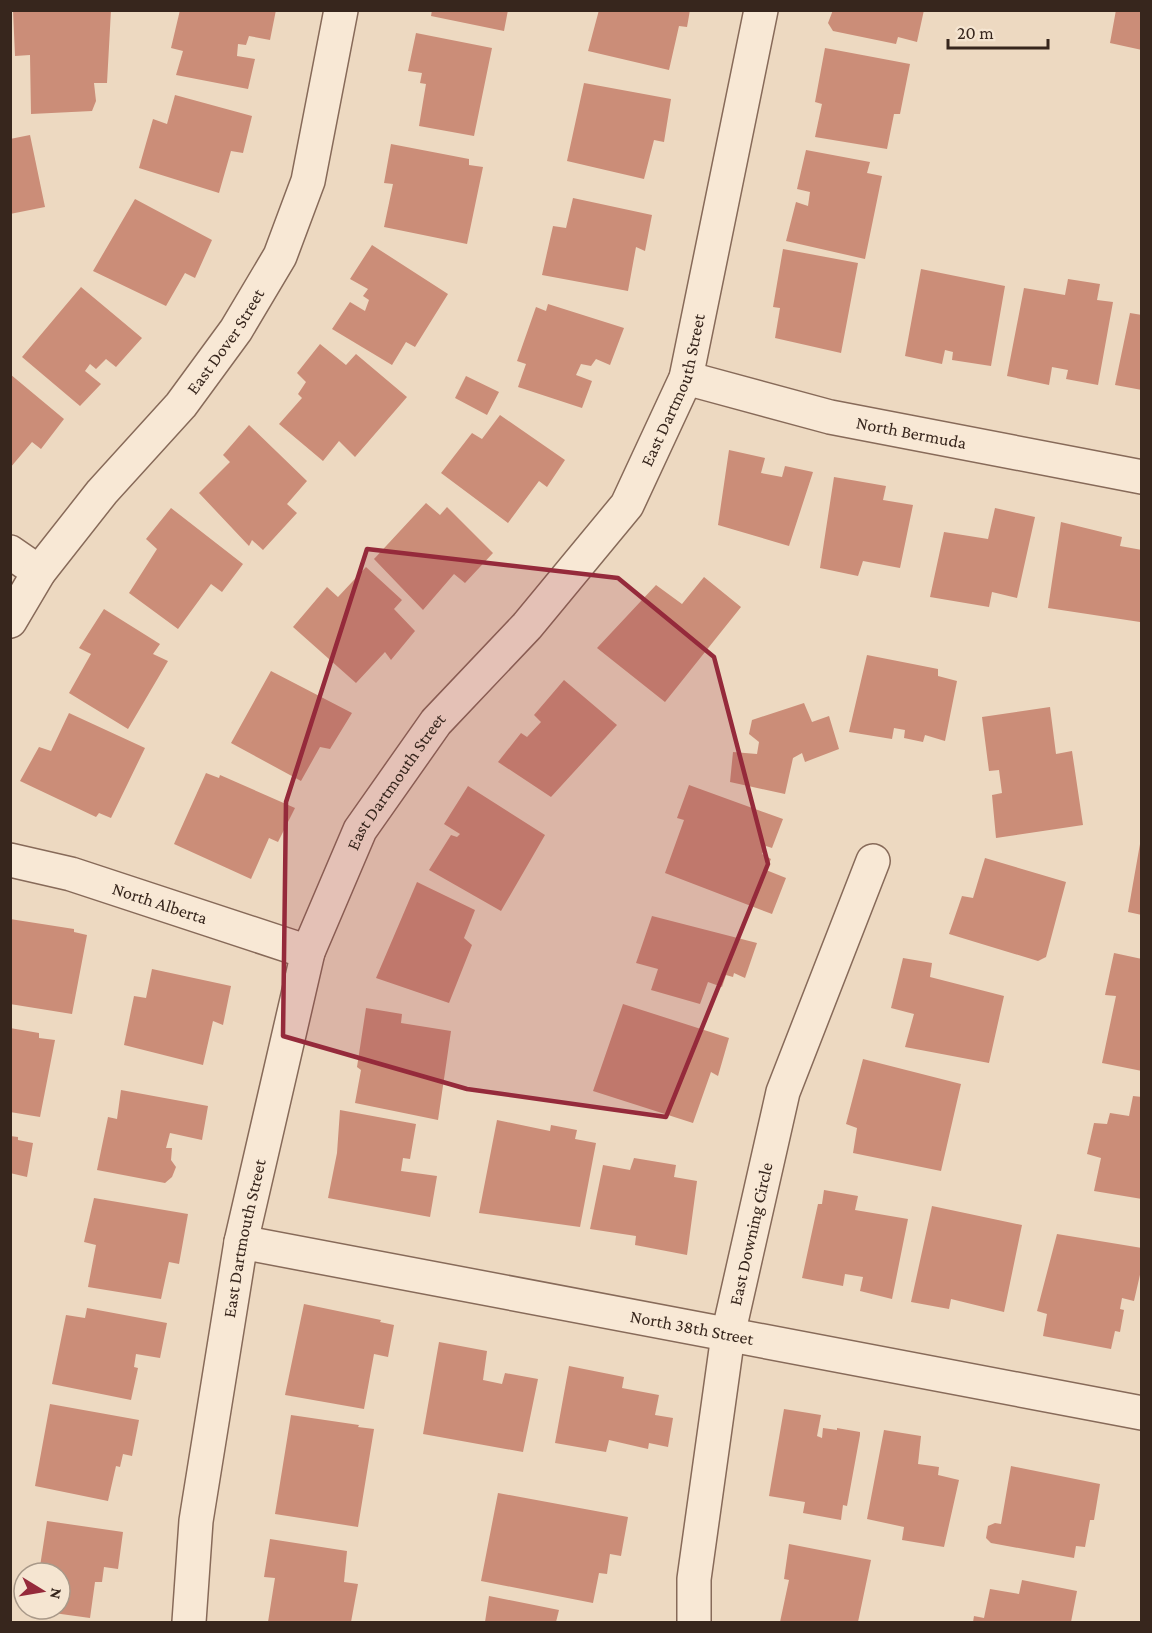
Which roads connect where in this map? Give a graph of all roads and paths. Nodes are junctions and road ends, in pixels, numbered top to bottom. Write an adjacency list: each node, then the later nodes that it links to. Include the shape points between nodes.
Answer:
1 (341, 10): 6 (street, East Dover Street, via 308,181 280,256 236,330 182,405 102,492)
2 (760, 10): 3 (street, East Dartmouth Street)
3 (686, 378): 4 (street, North Bermuda, via 830,417); 10 (street, East Dartmouth Street, via 627,506 526,626 436,722 360,830)
4 (1142, 477)
5 (10, 552): 6 (street)
6 (39, 572): 7 (street, East Dover Street)
7 (10, 621)
8 (10, 860): 10 (street, North Alberta, via 71,874)
9 (873, 861): 12 (street, East Downing Circle, via 783,1092)
10 (308, 952): 11 (street, East Dartmouth Street)
11 (241, 1242): 12 (street, North 38th Street); 14 (street, East Dartmouth Street, via 196,1521)
12 (728, 1335): 13 (street, North 38th Street); 15 (street, East Downing Circle, via 694,1579)
13 (1142, 1413)
14 (189, 1623)
15 (694, 1623)

